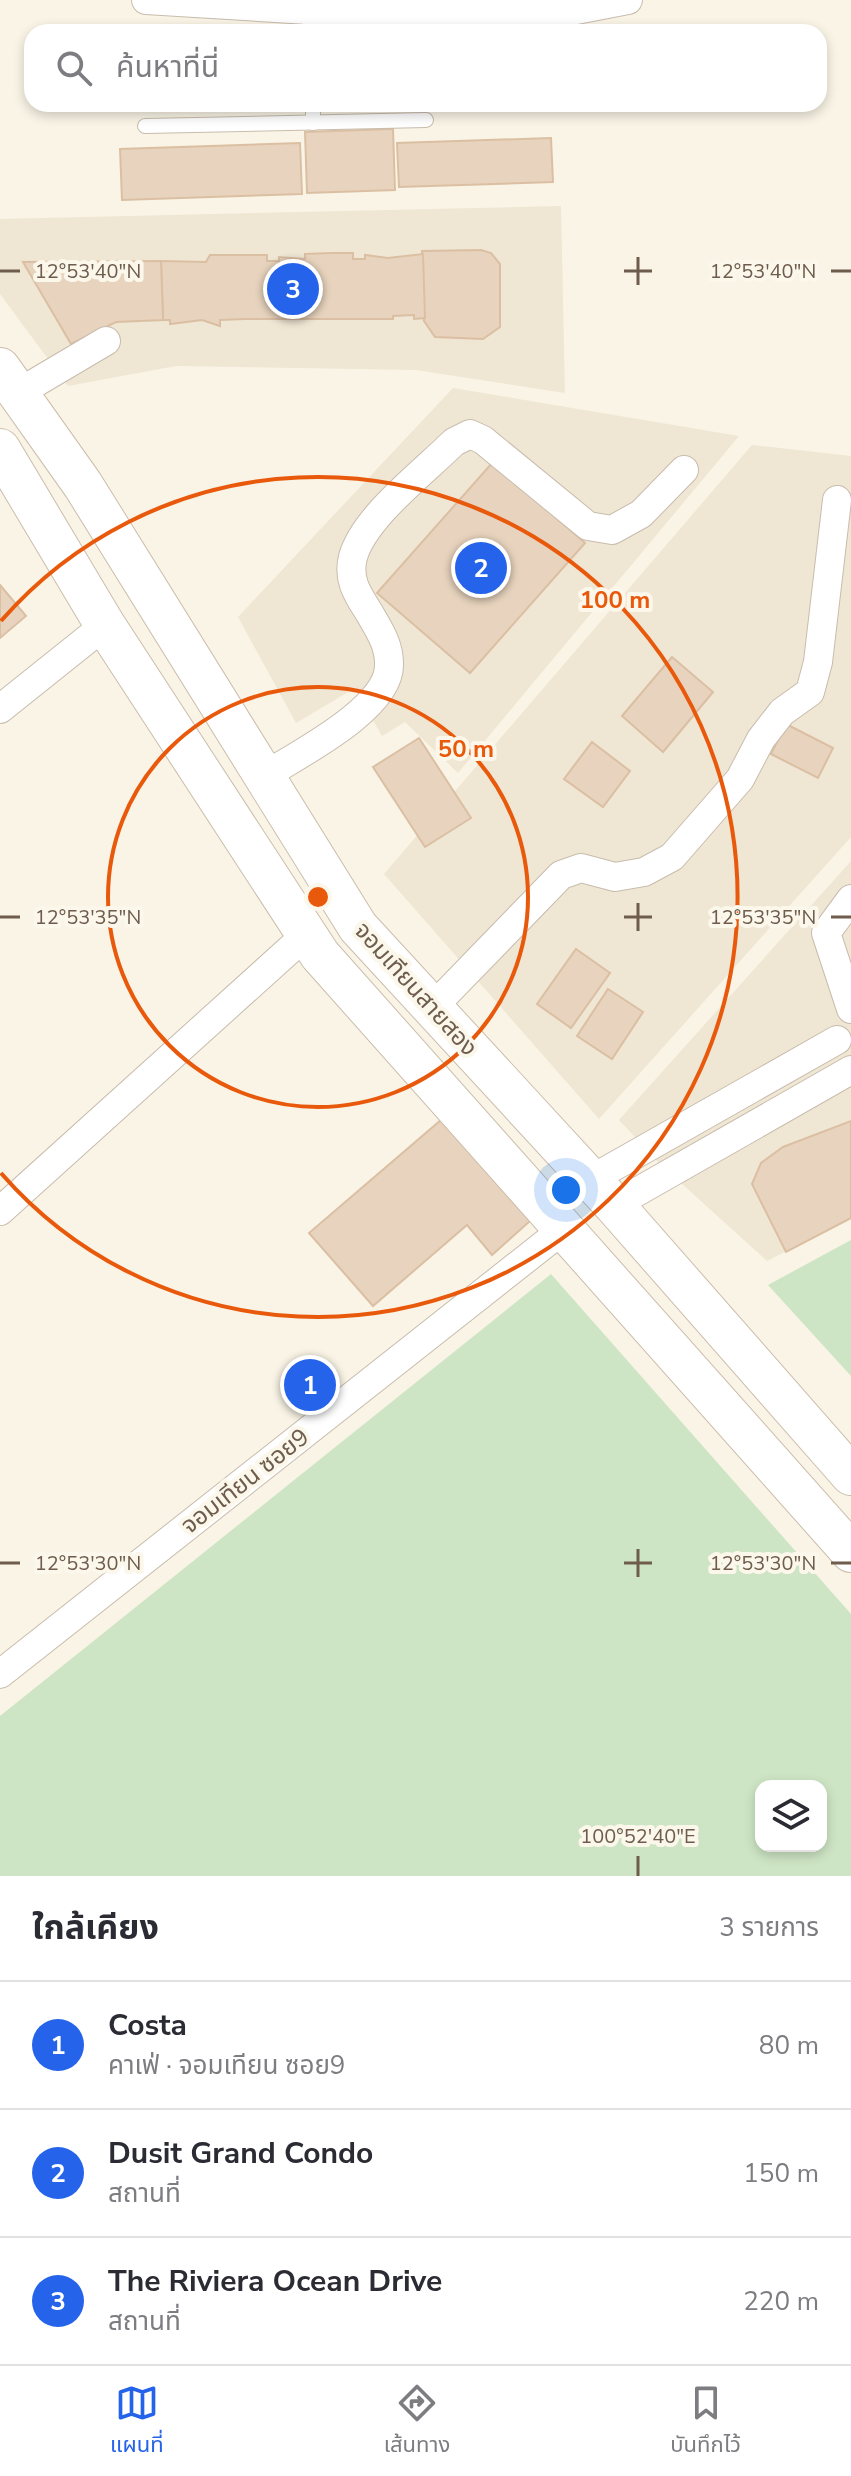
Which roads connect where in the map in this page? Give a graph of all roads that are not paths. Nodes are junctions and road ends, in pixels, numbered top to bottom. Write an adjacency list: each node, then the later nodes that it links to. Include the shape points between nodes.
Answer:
1 (146, 0): 4 (street)
2 (628, 0): 3 (street, via 571,11)
3 (340, 6): 4 (street)
4 (310, 21)
5 (313, 112): 7 (lane)
6 (426, 120): 7 (lane)
7 (313, 123): 8 (lane)
8 (145, 126)
9 (106, 341): 10 (street)
10 (9, 381): 16 (main road, จอมเทียนสายสอง, via 83,485)
11 (0, 449): 14 (main road, จอมเทียนสายสอง)
12 (684, 470): 16 (street, via 641,514 612,530 588,526 483,440 470,434 454,442 367,529 353,557 352,584 386,641 390,668 379,692 349,723)
13 (837, 500): 19 (street, via 810,692 782,712 740,779 672,857 644,872 615,877 581,868 561,875)
14 (105, 625): 15 (street); 18 (main road, จอมเทียนสายสอง)
15 (0, 709)
16 (264, 776): 19 (main road, จอมเทียนสายสอง, via 358,927)
17 (851, 899): 20 (street, via 826,933)
18 (307, 934): 24 (street); 25 (main road, จอมเทียนสายสอง, via 320,955)
19 (432, 1008): 23 (main road, จอมเทียนสายสอง)
20 (851, 1010): 21 (street)
21 (837, 1040): 22 (street, via 838,1054); 23 (street)
22 (851, 1070): 23 (street)
23 (602, 1193): 26 (main road, จอมเทียนสายสอง)
24 (0, 1211)
25 (565, 1228): 27 (main road, จอมเทียนสายสอง); 28 (street, จอมเทียน ซอย9)
26 (851, 1475)
27 (851, 1552)
28 (0, 1674)

